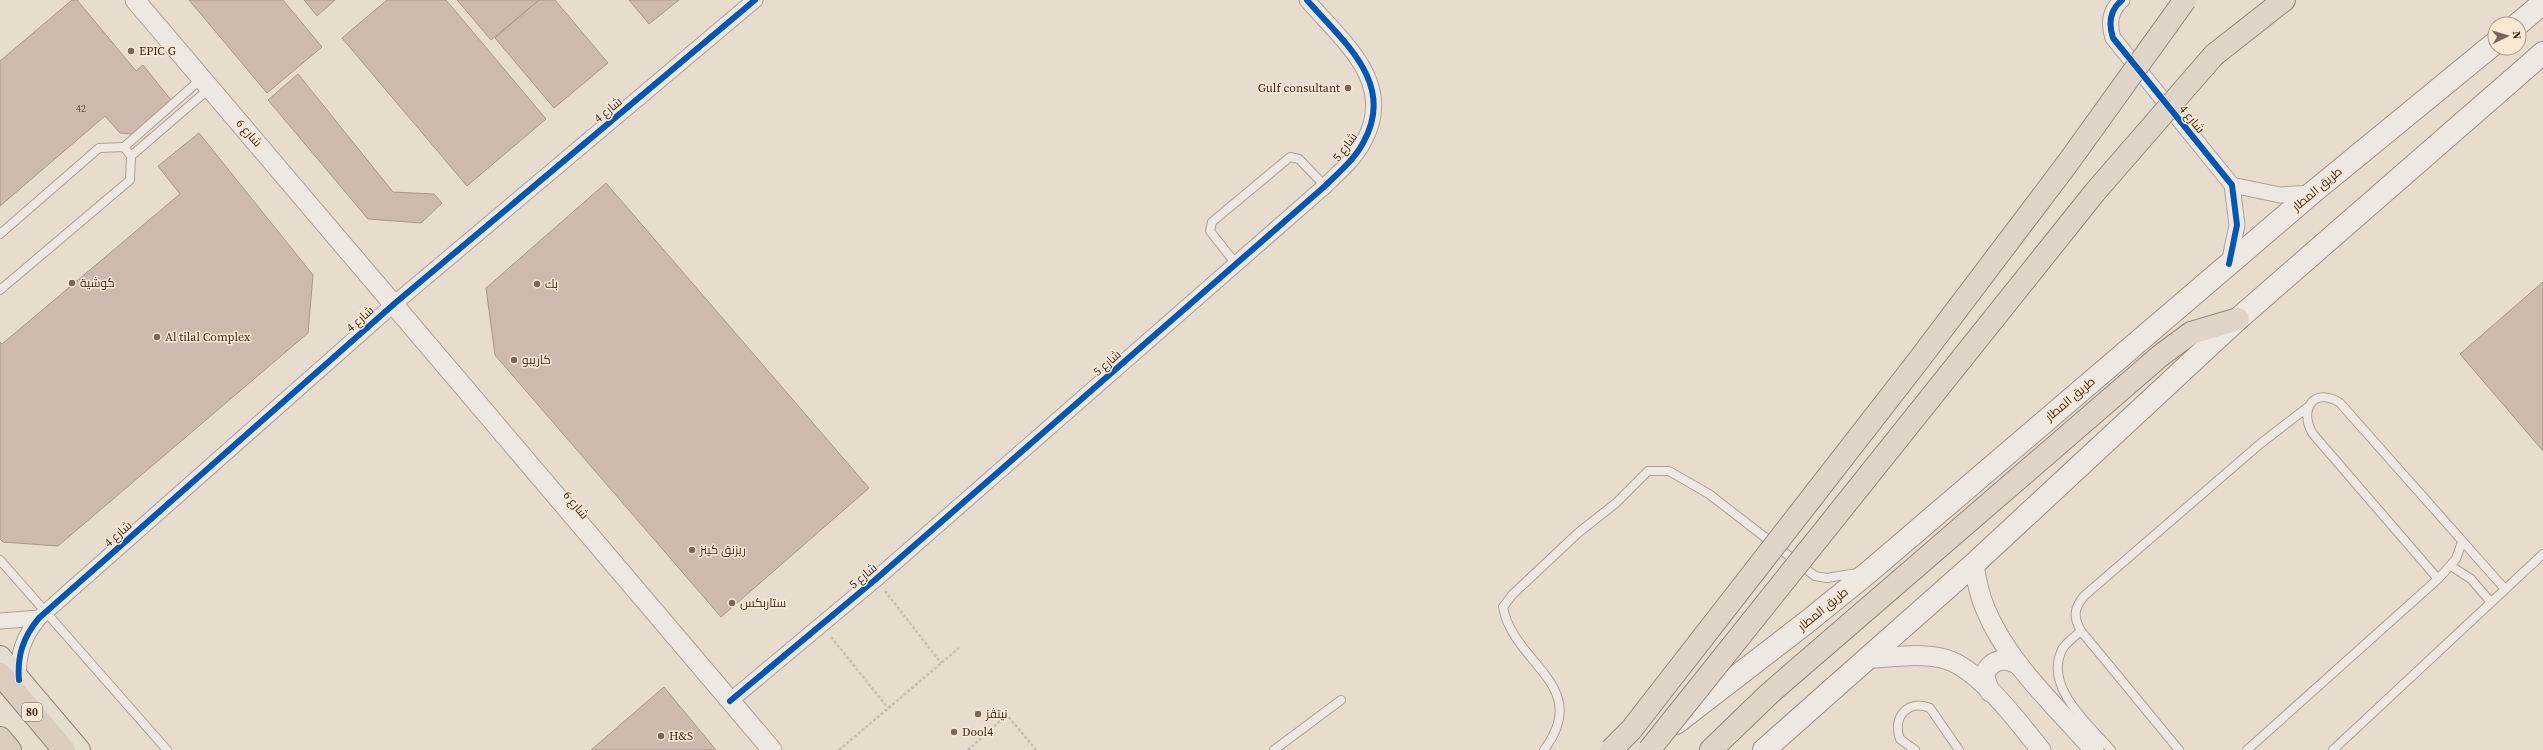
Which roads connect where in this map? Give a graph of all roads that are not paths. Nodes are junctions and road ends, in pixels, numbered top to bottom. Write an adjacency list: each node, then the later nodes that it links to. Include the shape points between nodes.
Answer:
1 (135, 0): 11 (street, شارع 6)
2 (755, 0): 21 (street, شارع 4)
3 (1307, 0): 15 (street, شارع 5, via 1363,65 1373,91 1371,126 1363,144)
4 (2122, 0): 14 (street, شارع 4, via 2112,14 2110,29 2113,38)
5 (2185, 0): 53 (highway, bridge, via 2067,164 1918,361 1631,730)
6 (2284, 0): 55 (highway, bridge, via 2214,55 2095,192)
7 (2543, 3): 8 (main road)
8 (2527, 16)
9 (2487, 50): 16 (main road, طريق المطار)
10 (2543, 54): 22 (main road)
11 (206, 83): 12 (lane); 13 (lane); 21 (street, شارع 6, via 363,267)
12 (124, 147): 13 (lane); 17 (lane, via 99,148)
13 (132, 156): 20 (lane, via 130,180)
14 (2232, 185): 16 (street, via 2274,194); 19 (street, via 2237,224)
15 (1325, 186): 18 (street, شارع 5); 18 (lane, via 1299,159 1290,157 1212,222 1209,228 1212,235)
16 (2312, 193): 19 (main road, طريق المطار)
17 (0, 234)
18 (1236, 264): 41 (street, شارع 5, via 876,579)
19 (2229, 264): 29 (main road, طريق المطار)
20 (0, 290)
21 (398, 300): 33 (street, شارع 4); 41 (street, شارع 6)
22 (2238, 319): 27 (main road); 56 (highway, via 2192,333 2160,356 1770,693)
23 (2308, 407): 24 (lane, via 2314,400 2323,397 2340,402); 30 (lane, via 2306,416 2313,434); 35 (lane, via 2260,444 2084,596 2075,611)
24 (2462, 542): 28 (lane); 31 (lane)
25 (2543, 554): 31 (lane)
26 (0, 560): 33 (lane)
27 (1974, 564): 37 (main road); 38 (street, via 1984,607 1998,635)
28 (2451, 566): 30 (lane); 32 (lane, via 2471,579)
29 (1870, 570): 52 (lane, via 1827,578 1815,576 1710,494 1669,471 1648,471 1503,606 1512,634 1555,688 1561,712 1555,735); 54 (main road, طريق المطار, via 1807,622)
30 (2438, 579): 63 (lane)
31 (2504, 588): 32 (lane)
32 (2490, 601): 64 (lane)
33 (42, 615): 34 (street); 39 (street, شارع 4, via 23,641 18,667); 48 (lane)
34 (0, 621)
35 (2081, 631): 44 (lane, via 2064,646 2058,672 2063,691); 62 (lane)
36 (0, 657): 39 (main road)
37 (1865, 659): 40 (street, via 1903,656 1943,658 1973,673); 57 (main road)
38 (2020, 666): 40 (street, via 2005,660 1992,664 1984,675); 44 (street)
39 (10, 677): 46 (highway, 80); 47 (main road)
40 (1990, 693): 60 (street)
41 (733, 698): 49 (street, شارع 6); 50 (street, شارع 6)
42 (1341, 700): 51 (lane)
43 (0, 738): 45 (highway)
44 (2091, 740): 61 (lane)
45 (10, 750)
46 (64, 750)
47 (79, 750)
48 (167, 750)
49 (772, 750)
50 (782, 750)
51 (1274, 750)
52 (1544, 750)
53 (1611, 750)
54 (1640, 750)
55 (1649, 750)
56 (1711, 750)
57 (1764, 750)
58 (1915, 750): 59 (lane, via 1900,739 1897,724 1903,712 1916,705 1930,708)
59 (1959, 750)
60 (2041, 750)
61 (2111, 750)
62 (2180, 750)
63 (2248, 750)
64 (2333, 750)

